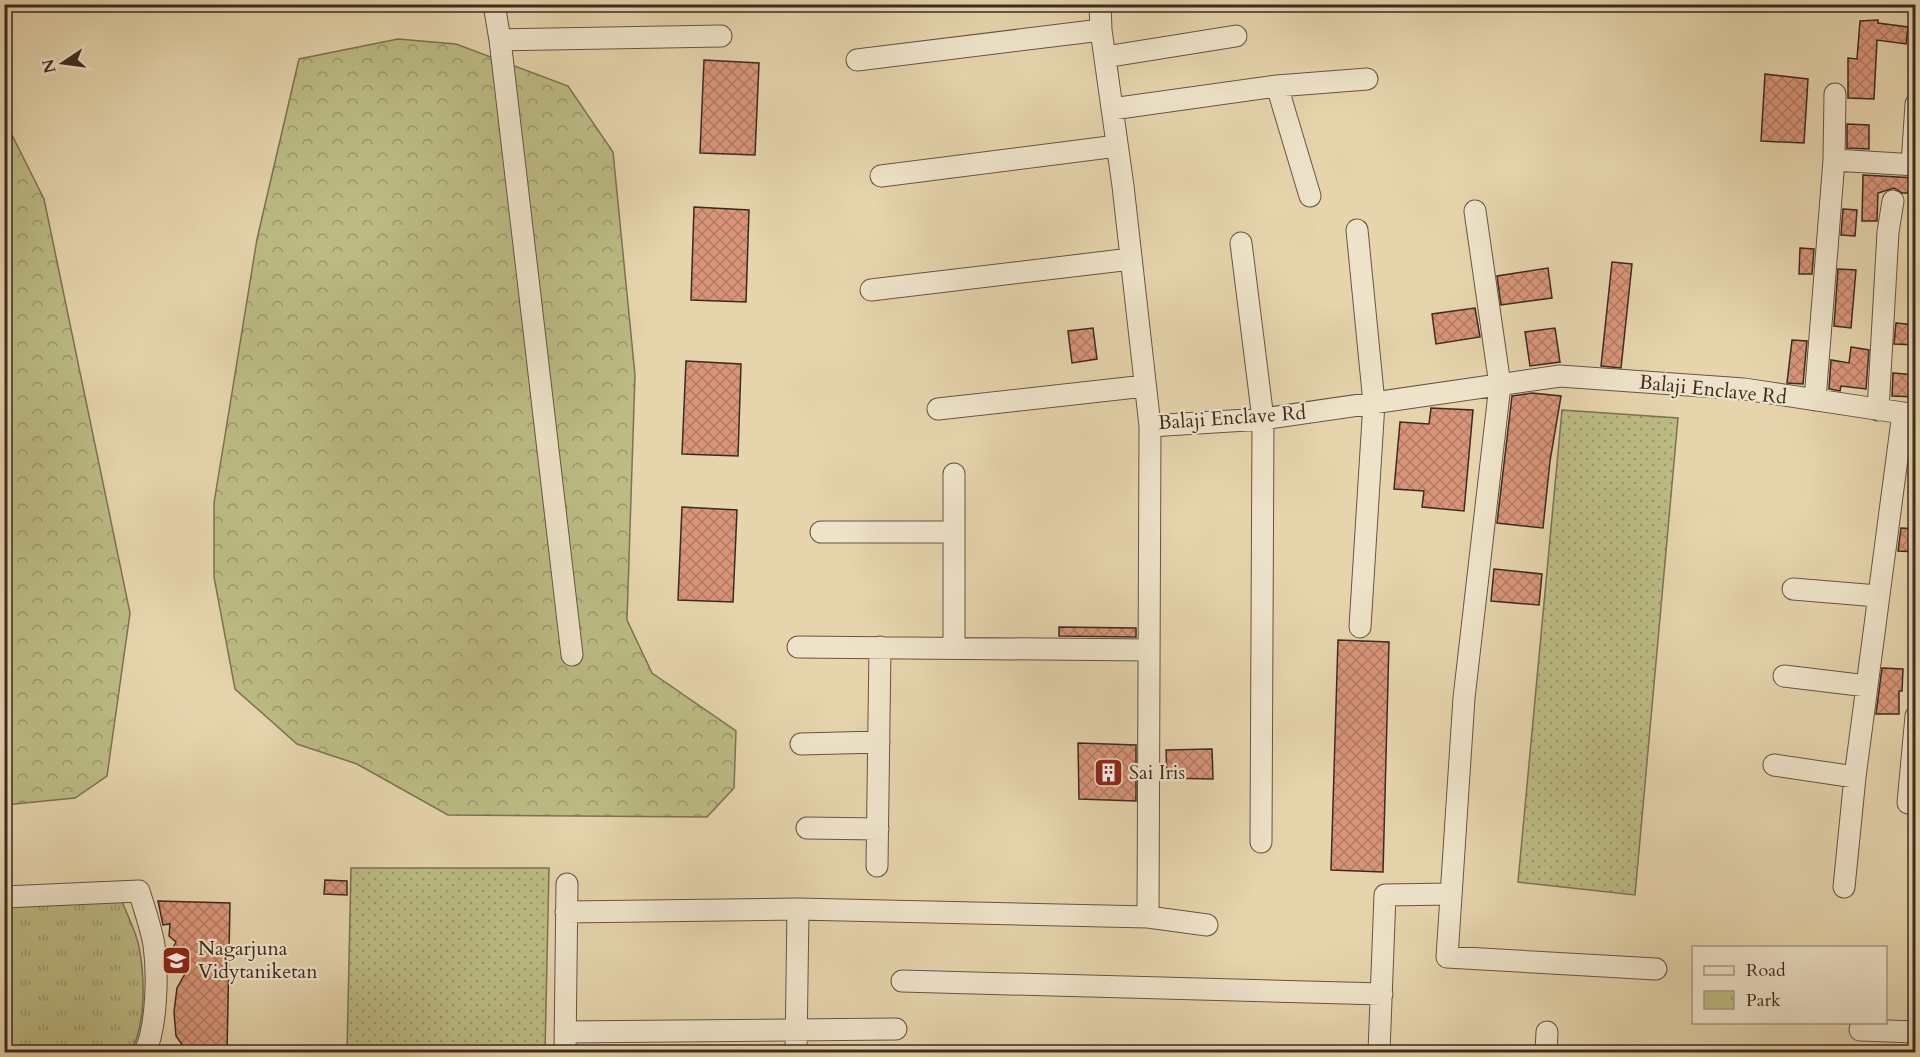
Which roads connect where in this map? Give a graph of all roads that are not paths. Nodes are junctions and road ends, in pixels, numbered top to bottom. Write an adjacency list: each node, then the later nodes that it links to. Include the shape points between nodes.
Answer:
1 (494, 4): 6 (street)
2 (1100, 4): 3 (street, Balaji Enclave Rd)
3 (1101, 30): 7 (street, Balaji Enclave Rd); 8 (street)
4 (721, 36): 6 (street)
5 (1236, 36): 7 (street)
6 (500, 40): 44 (street)
7 (1105, 57): 13 (street, Balaji Enclave Rd)
8 (857, 60)
9 (1367, 79): 10 (street)
10 (1277, 86): 13 (street); 18 (street)
11 (1835, 94): 15 (street)
12 (1916, 104): 16 (street)
13 (1112, 109): 14 (street, Balaji Enclave Rd)
14 (1117, 146): 17 (street); 23 (street, Balaji Enclave Rd)
15 (1834, 160): 16 (street); 27 (street)
16 (1914, 165)
17 (881, 176)
18 (1310, 196)
19 (1893, 201): 30 (street)
20 (1475, 211): 25 (street)
21 (1357, 230): 28 (street)
22 (1241, 243): 32 (street)
23 (1131, 259): 24 (street); 26 (street, Balaji Enclave Rd)
24 (870, 290)
25 (1500, 385): 27 (street, Balaji Enclave Rd, via 1560,376 1744,389); 28 (street, Balaji Enclave Rd); 59 (street, via 1464,698)
26 (1145, 386): 29 (street); 33 (street, Balaji Enclave Rd)
27 (1815, 400): 30 (street, Balaji Enclave Rd)
28 (1374, 403): 32 (street, Balaji Enclave Rd); 39 (street)
29 (938, 409)
30 (1878, 410): 31 (street, Balaji Enclave Rd)
31 (1909, 414): 38 (street)
32 (1263, 419): 33 (street, Balaji Enclave Rd); 55 (street)
33 (1150, 426): 43 (street)
34 (954, 474): 36 (street)
35 (821, 532): 36 (street)
36 (954, 532): 42 (street)
37 (1792, 589): 38 (street)
38 (1878, 596): 46 (street)
39 (1360, 627)
40 (798, 647): 41 (street)
41 (880, 647): 42 (street); 48 (street)
42 (954, 648): 43 (street)
43 (1149, 650): 63 (street)
44 (572, 655)
45 (1784, 676): 46 (street)
46 (1867, 686): 51 (street)
47 (1916, 716): 52 (street)
48 (879, 742): 49 (street); 54 (street)
49 (801, 744)
50 (1774, 765): 51 (street)
51 (1855, 777): 58 (street)
52 (1908, 803)
53 (807, 828): 54 (street)
54 (878, 829): 56 (street)
55 (1261, 842)
56 (878, 866)
57 (567, 884): 62 (street)
58 (1844, 887)
59 (1451, 894): 65 (street, via 1447,957); 67 (street, via 1385,895)
60 (4, 897): 73 (street, via 139,891 153,945 155,980 150,1042)
61 (798, 909): 62 (street); 63 (street); 68 (street)
62 (566, 912): 72 (street)
63 (1148, 917): 64 (street)
64 (1207, 925)
65 (1656, 969)
66 (902, 981): 67 (street)
67 (1382, 994): 75 (street)
68 (796, 1029): 69 (street); 72 (street); 74 (street)
69 (896, 1029)
70 (1860, 1030): 71 (street)
71 (1916, 1032)
72 (565, 1042)
73 (145, 1053)
74 (796, 1053)
75 (1379, 1053)

